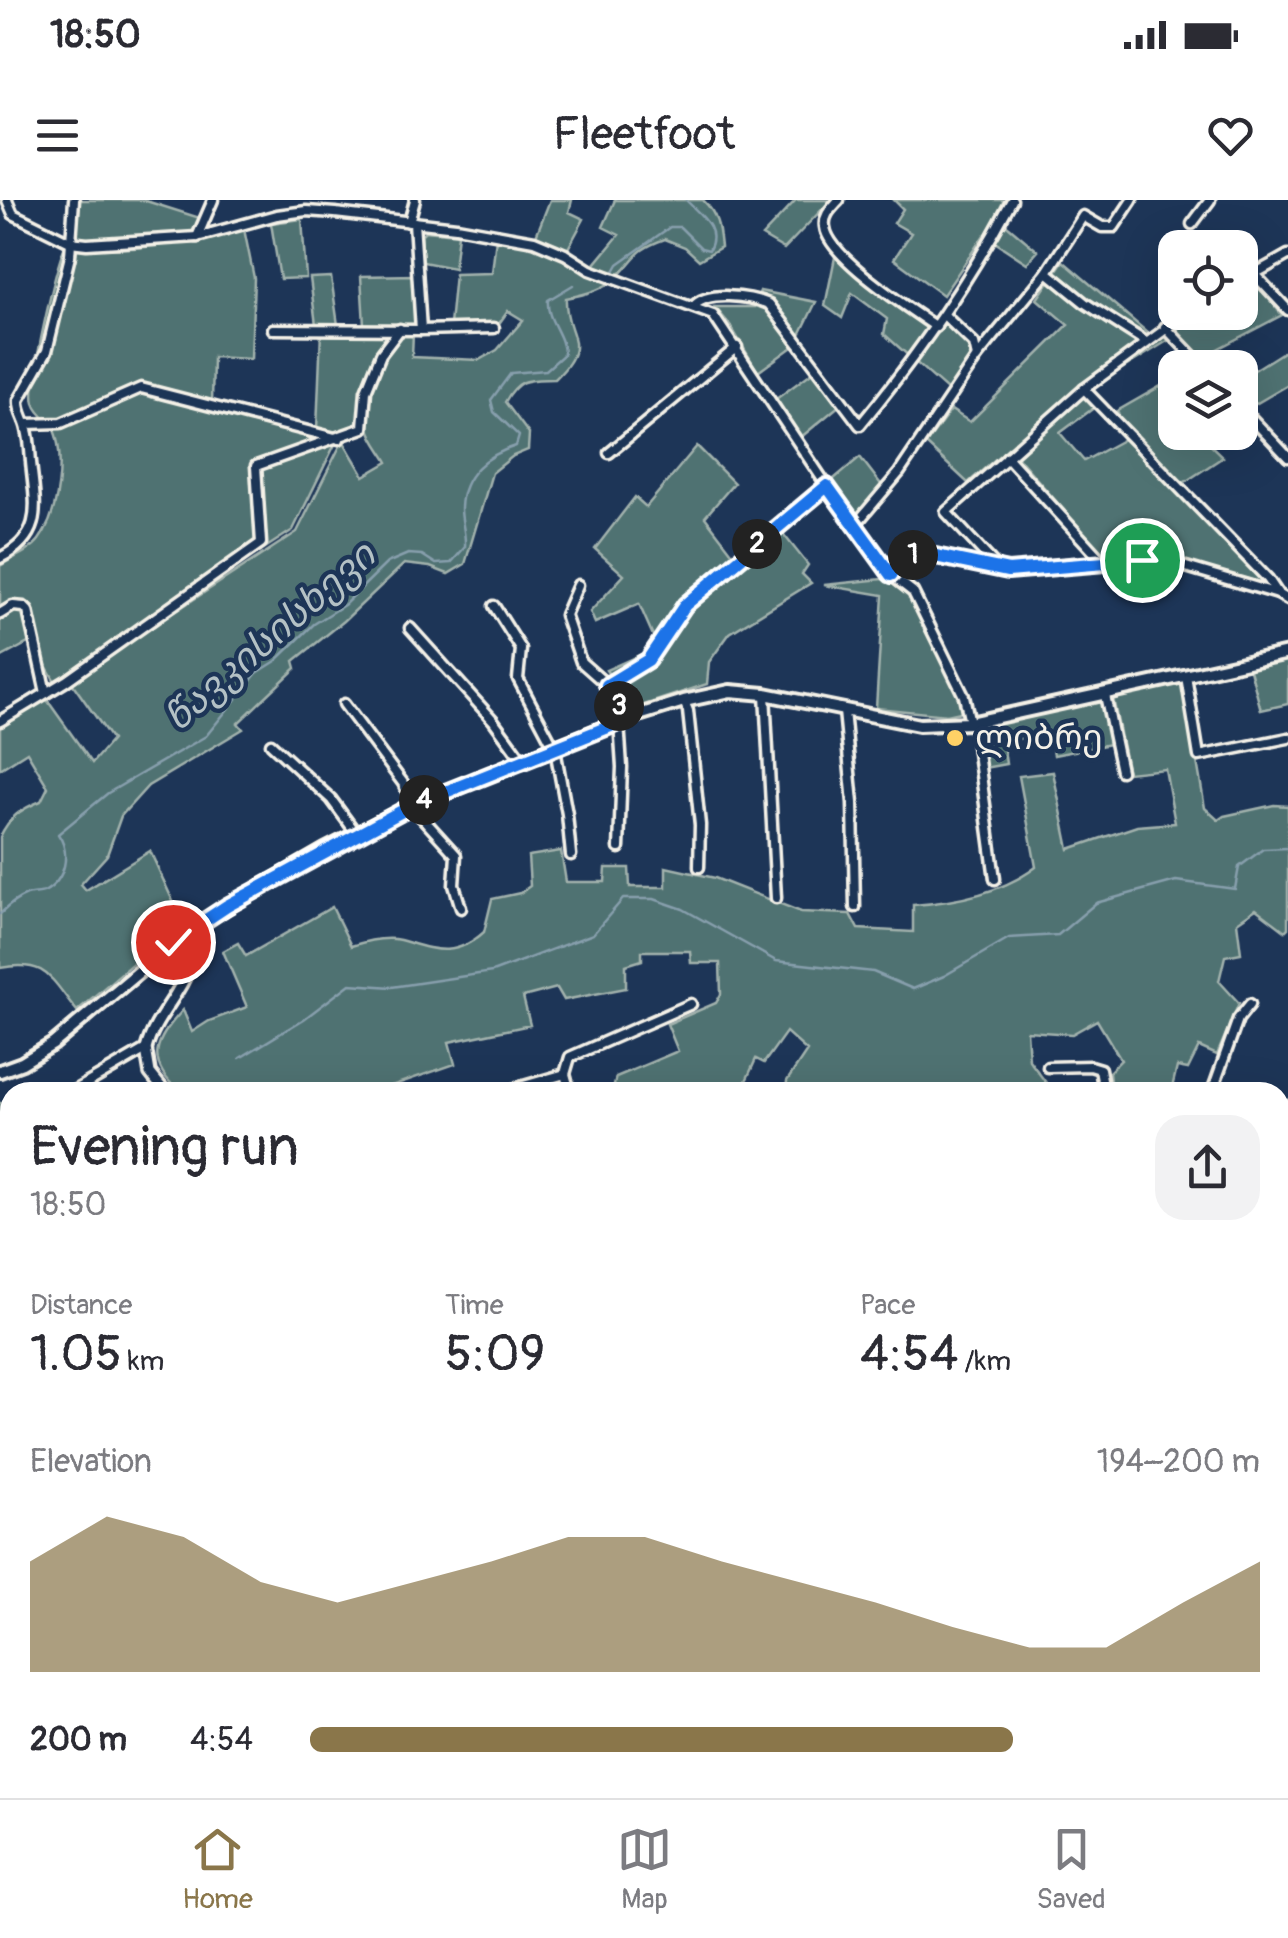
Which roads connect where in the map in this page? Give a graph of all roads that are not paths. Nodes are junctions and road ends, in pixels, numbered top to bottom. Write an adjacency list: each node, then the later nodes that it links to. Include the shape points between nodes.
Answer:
1 (7, 200): 12 (street, via 13,214)
2 (74, 200): 12 (street)
3 (213, 200): 11 (street)
4 (415, 200): 9 (street)
5 (840, 200): 20 (street, via 824,224 830,242)
6 (1012, 200): 19 (street)
7 (1132, 200): 14 (street, via 1114,227 1102,228 1084,216)
8 (1210, 200): 10 (street)
9 (411, 222): 11 (street, via 306,211); 17 (street, via 534,241 590,270); 24 (street)
10 (1192, 224)
11 (197, 237): 12 (street)
12 (70, 242): 32 (street, via 47,351 18,400)
13 (1288, 256): 15 (street)
14 (1047, 272): 27 (street); 30 (street)
15 (1258, 272)
16 (1258, 278): 18 (street)
17 (693, 307): 20 (street, via 705,298 769,304 860,426); 28 (street, via 713,315)
18 (1288, 310)
19 (944, 315): 20 (street); 30 (street, via 974,344)
20 (936, 327)
21 (494, 328): 24 (street)
22 (274, 329): 23 (street)
23 (400, 329): 24 (street); 34 (street, via 366,391 365,426)
24 (421, 330)
25 (1162, 330): 27 (street)
26 (1169, 330): 29 (street)
27 (1146, 342): 31 (street)
28 (737, 347): 35 (street); 38 (street)
29 (1187, 350)
30 (977, 357): 39 (street, via 906,464)
31 (1084, 389): 36 (street); 45 (street)
32 (26, 424): 34 (street, via 61,423 140,388); 40 (street, via 34,519 24,543)
33 (1258, 425): 37 (street)
34 (338, 439): 53 (street, via 256,466 261,542)
35 (609, 453)
36 (1007, 457): 41 (street); 42 (street, via 946,512)
37 (1288, 457)
38 (827, 486): 39 (street); 52 (street, via 685,605 648,660)
39 (855, 525): 43 (street)
40 (0, 558)
41 (1104, 563): 42 (street); 45 (street, via 1186,567)
42 (998, 569): 43 (street, via 921,553 904,558)
43 (891, 575): 61 (street, via 913,592)
44 (578, 585): 52 (street, via 565,615 581,662)
45 (1278, 594): 46 (street)
46 (1288, 600)
47 (494, 606): 64 (street, via 520,649 518,680)
48 (0, 614): 53 (street, via 13,606 28,612)
49 (410, 628): 65 (street)
50 (1288, 653): 51 (main road)
51 (1186, 676): 55 (main road); 62 (street, via 1199,756)
52 (607, 685): 60 (street)
53 (46, 693): 59 (street)
54 (766, 694): 56 (main road, via 730,691); 58 (main road); 73 (street)
55 (1106, 695): 61 (main road); 66 (street)
56 (684, 701): 60 (main road); 71 (street)
57 (344, 704): 67 (street)
58 (844, 711): 61 (main road, via 919,725); 74 (street)
59 (0, 721)
60 (623, 721): 64 (main road); 69 (street)
61 (972, 723): 72 (street)
62 (1288, 738)
63 (271, 744): 68 (street, via 323,791)
64 (555, 748): 65 (main road); 70 (street)
65 (523, 762): 67 (main road)
66 (1121, 771)
67 (413, 805): 68 (main road); 75 (street, via 456,854)
68 (356, 833): 76 (main road)
69 (619, 848)
70 (570, 854)
71 (699, 867)
72 (995, 878)
73 (776, 898)
74 (855, 907)
75 (461, 908)
76 (191, 928): 79 (street, via 188,972); 81 (main road, via 53,1044)
77 (691, 1004): 82 (street, via 570,1057)
78 (1250, 1004): 88 (street)
79 (146, 1049): 83 (street); 84 (street)
80 (1048, 1067): 87 (street, via 1100,1068)
81 (0, 1071)
82 (565, 1074): 85 (street); 86 (street)
83 (89, 1082)
84 (157, 1082)
85 (537, 1082)
86 (567, 1082)
87 (1102, 1082)
88 (1216, 1082)

